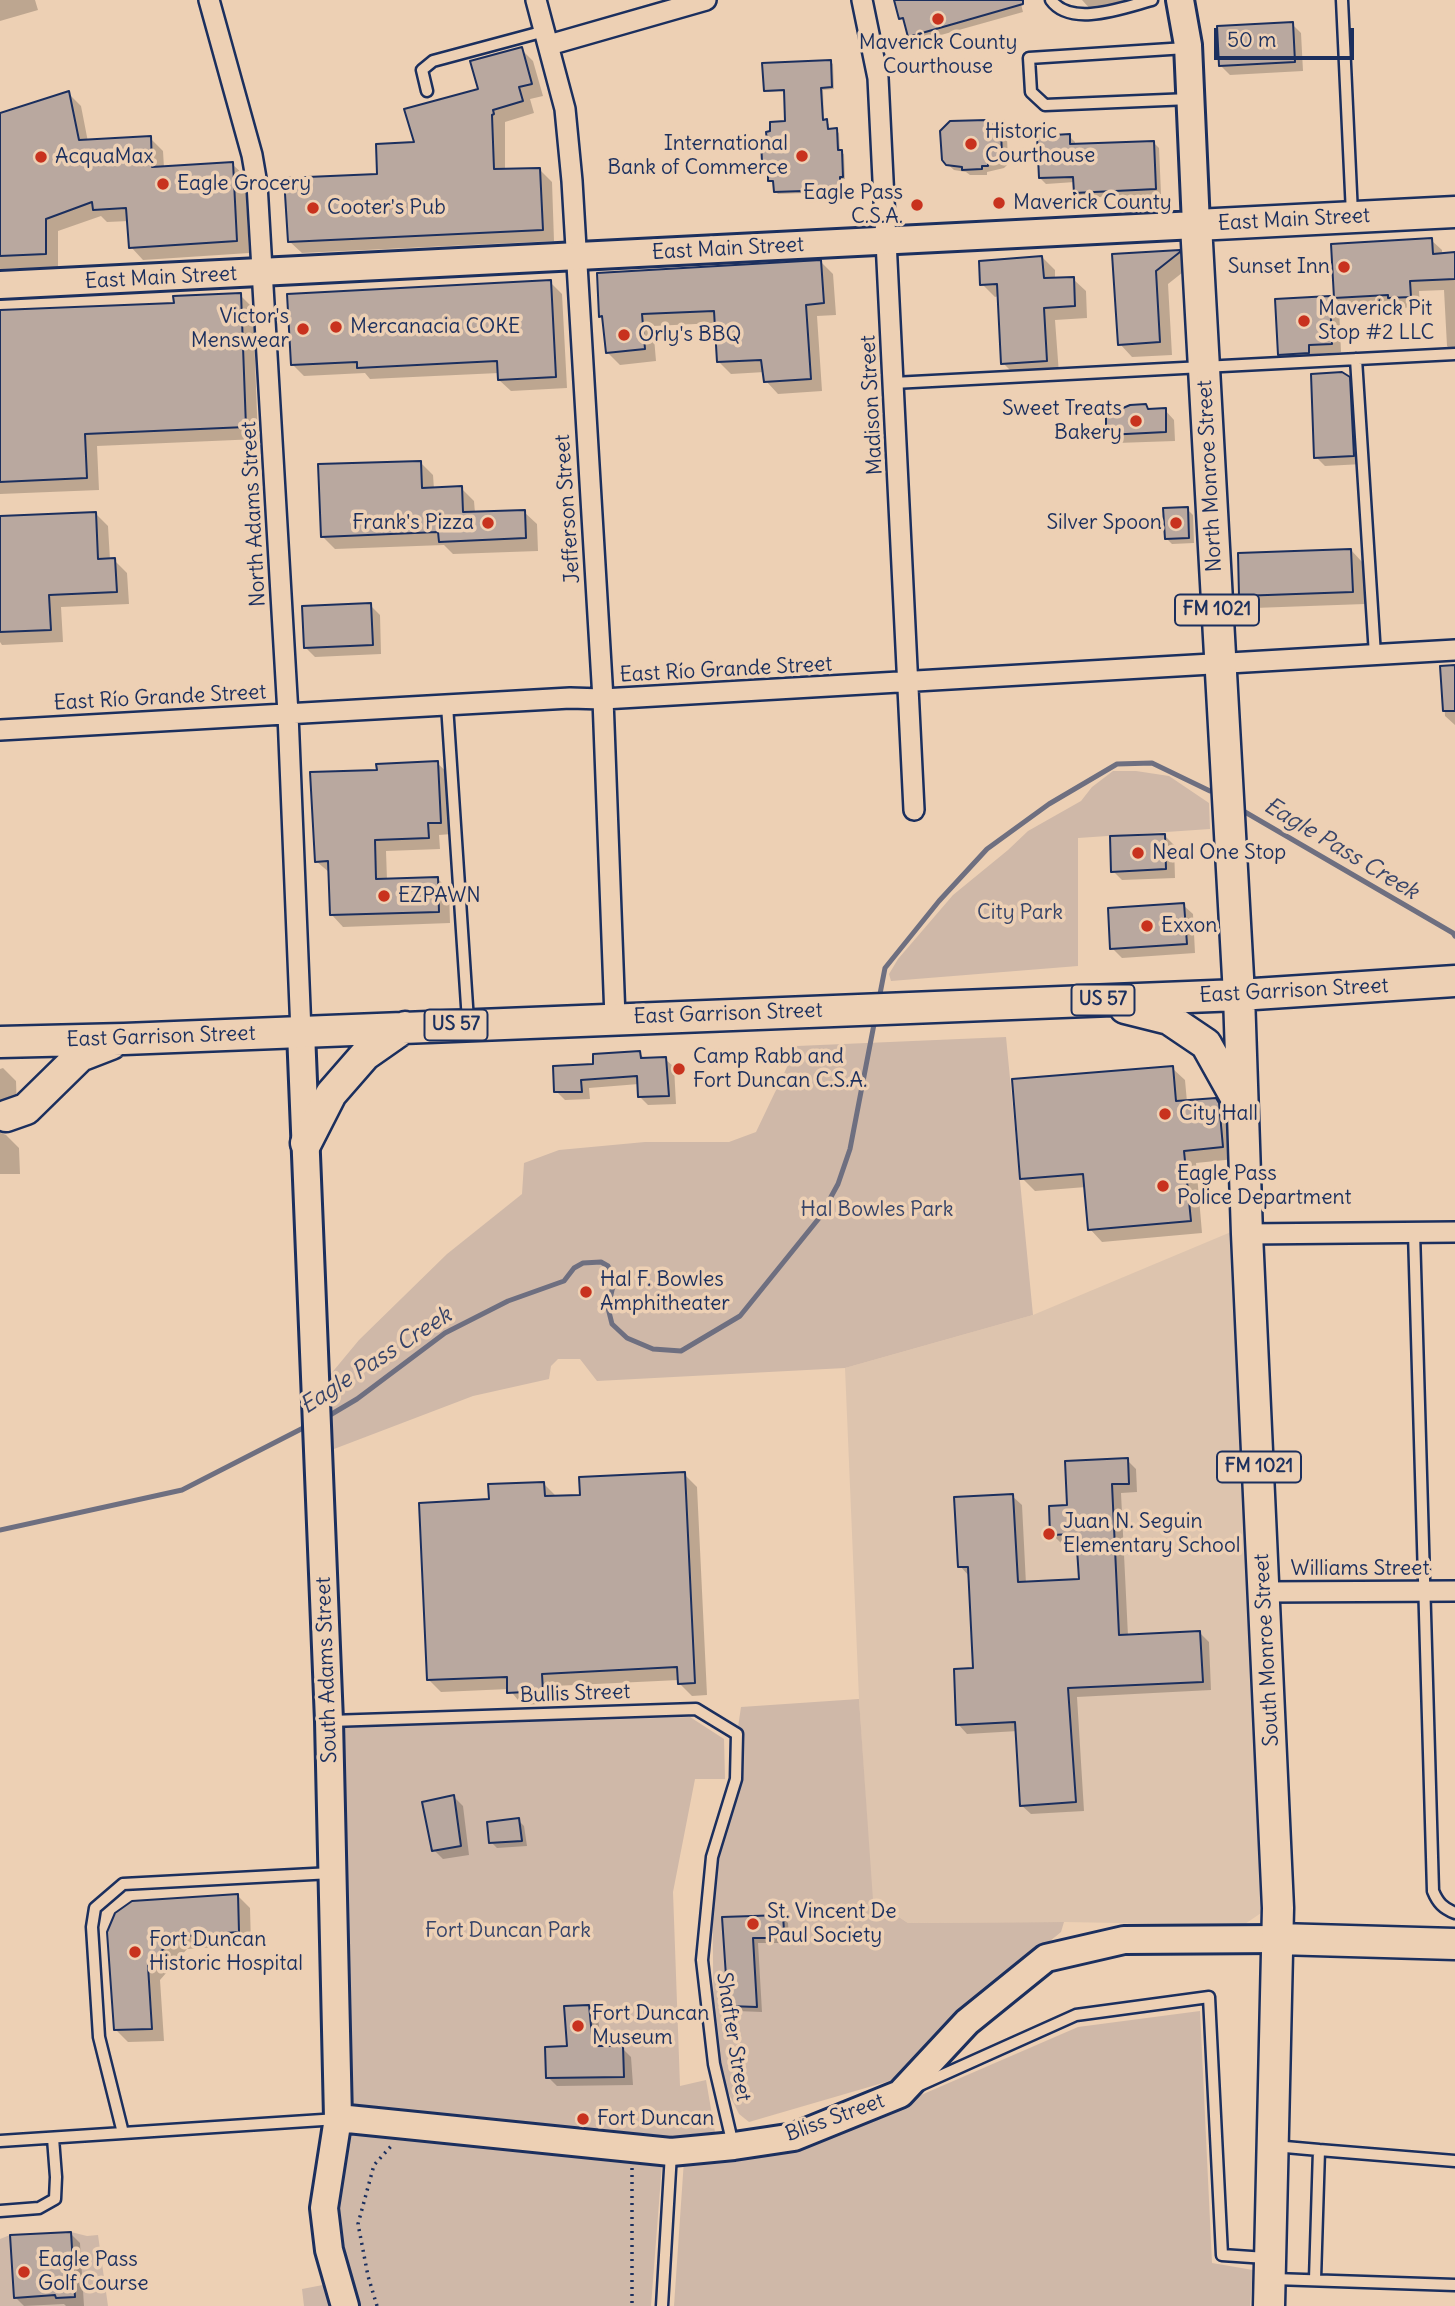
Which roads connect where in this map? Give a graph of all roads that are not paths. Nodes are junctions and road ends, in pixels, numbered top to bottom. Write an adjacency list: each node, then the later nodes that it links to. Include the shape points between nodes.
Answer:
1 (209, 0): 18 (street, North Adams Street, via 252,155)
2 (536, 0): 9 (street, Jefferson Street)
3 (706, 0): 9 (street)
4 (862, 0): 16 (street, Madison Street, via 878,78)
5 (1051, 0): 6 (lane, via 1065,12 1077,14)
6 (1152, 0)
7 (1180, 0): 10 (street, North Monroe Street)
8 (1342, 0): 14 (lane)
9 (547, 38): 11 (lane, via 433,61 422,70); 17 (street, Jefferson Street, via 565,108)
10 (1188, 48): 12 (street, North Monroe Street); 12 (lane, via 1029,58 1031,92 1045,105)
11 (427, 91)
12 (1191, 99): 15 (street, North Monroe Street)
13 (1455, 212): 14 (main road, East Main Street)
14 (1352, 218): 15 (main road, East Main Street)
15 (1196, 225): 16 (street, East Main Street); 22 (main road, North Monroe Street / FM 1021)
16 (887, 241): 17 (street, East Main Street); 23 (street, Madison Street)
17 (575, 257): 18 (street, East Main Street); 28 (street, Jefferson Street)
18 (263, 273): 19 (street, East Main Street); 30 (street, North Adams Street)
19 (0, 285)
20 (1455, 354): 21 (lane)
21 (1356, 359): 22 (lane); 25 (lane)
22 (1204, 367): 23 (lane); 26 (main road, North Monroe Street / FM 1021)
23 (893, 383): 27 (street, Madison Street)
24 (1455, 650): 25 (street, East Río Grande Street)
25 (1375, 655): 26 (street, East Río Grande Street)
26 (1220, 664): 27 (street, East Río Grande Street); 34 (main road, North Monroe Street / FM 1021)
27 (909, 682): 28 (street, East Río Grande Street); 32 (street, Madison Street)
28 (603, 699): 29 (street, East Río Grande Street); 36 (street, Jefferson Street)
29 (447, 705): 30 (street, East Río Grande Street); 37 (lane)
30 (288, 714): 31 (street, East Río Grande Street); 39 (street, North Adams Street)
31 (0, 730)
32 (914, 810)
33 (1455, 981): 34 (main road, East Garrison Street / US 57)
34 (1239, 995): 35 (main road, East Garrison Street / US 57); 42 (main road, South Monroe Street / FM 1021)
35 (1095, 1000): 36 (main road, East Garrison Street / US 57); 42 (main road, via 1169,1019 1206,1044)
36 (615, 1018): 37 (main road, East Garrison Street / US 57)
37 (468, 1025): 38 (main road, East Garrison Street / US 57)
38 (405, 1027): 39 (main road, East Garrison Street / US 57); 44 (main road, via 365,1055 331,1094)
39 (301, 1032): 40 (main road, East Garrison Street / US 57); 44 (street, South Adams Street)
40 (124, 1039): 41 (main road, East Garrison Street / US 57); 43 (main road, US 57, via 80,1056 26,1109)
41 (0, 1042)
42 (1242, 1109): 47 (main road, South Monroe Street / FM 1021)
43 (6, 1115)
44 (306, 1143): 51 (street, South Adams Street)
45 (1414, 1232): 46 (street); 47 (street); 48 (lane)
46 (1455, 1232)
47 (1247, 1234): 50 (main road, South Monroe Street / FM 1021)
48 (1424, 1591): 49 (street, Williams Street); 50 (street, Williams Street); 54 (lane, via 1433,1891 1437,1901)
49 (1455, 1591)
50 (1265, 1592): 55 (main road, South Monroe Street / FM 1021)
51 (329, 1721): 52 (lane, Bullis Street, via 695,1709 737,1734 736,1779); 53 (street, South Adams Street)
52 (726, 1811): 62 (lane, Shafter Street, via 712,1857 702,1959 714,2064)
53 (333, 1873): 58 (street, South Adams Street); 59 (lane, via 122,1884 94,1908 99,2037)
54 (1455, 1913)
55 (1278, 1939): 56 (main road); 57 (street, Bliss Street, via 1124,1940 1046,1958 967,2022); 63 (main road, South Monroe Street)
56 (1455, 1944)
57 (900, 2094): 62 (street, Bliss Street, via 794,2137); 69 (lane, via 1076,2015 1209,1997 1222,2255)
58 (338, 2119): 59 (lane); 65 (street, Bliss Street); 71 (street, South Adams Street, via 324,2208 329,2250)
59 (123, 2133): 60 (lane)
60 (53, 2138): 61 (lane); 67 (lane, via 55,2199 39,2208)
61 (0, 2141)
62 (734, 2146): 65 (street, Bliss Street)
63 (1274, 2147): 64 (lane); 69 (main road, South Monroe Street)
64 (1320, 2150): 66 (lane); 68 (lane)
65 (671, 2152): 72 (lane)
66 (1455, 2161)
67 (0, 2211)
68 (1315, 2279): 69 (lane); 70 (lane)
69 (1270, 2281)
70 (1455, 2285)
71 (345, 2306)
72 (662, 2306)

